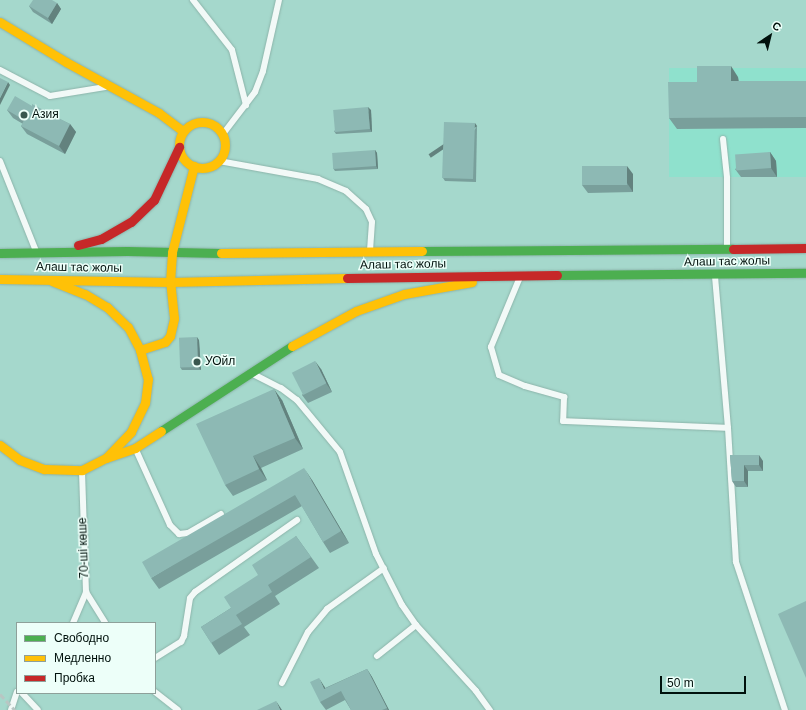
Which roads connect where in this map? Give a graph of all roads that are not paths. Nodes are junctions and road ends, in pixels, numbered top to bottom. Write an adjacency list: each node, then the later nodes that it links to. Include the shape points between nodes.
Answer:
1 (193, 0): 6 (lane, via 232,50)
2 (279, 0): 6 (lane, via 263,71 255,92)
3 (0, 22): 5 (main road)
4 (0, 70): 5 (lane, via 50,96)
5 (111, 87): 7 (main road, via 159,113)
6 (246, 105): 8 (lane)
7 (183, 131): 8 (main road, via 196,122 204,121 212,123); 10 (main road)
8 (223, 134): 12 (main road, via 226,148)
9 (723, 139): 15 (lane, via 727,178)
10 (179, 147): 13 (main road, via 184,159); 17 (main road, via 154,200 132,222 101,239)
11 (0, 161): 20 (lane)
12 (219, 161): 13 (main road, via 207,168); 16 (lane, via 318,178 346,191 366,209 372,222)
13 (194, 166): 18 (main road)
14 (806, 248): 15 (main road, Алаш тас жолы)
15 (727, 249): 16 (main road, Алаш тас жолы)
16 (370, 251): 18 (main road, Алаш тас жолы)
17 (54, 252): 18 (main road, Алаш тас жолы); 20 (main road, Алаш тас жолы)
18 (172, 252): 27 (main road)
19 (0, 253): 20 (main road, Алаш тас жолы)
20 (37, 253)
21 (806, 273): 22 (main road, Алаш тас жолы)
22 (715, 274): 24 (main road, Алаш тас жолы); 30 (lane)
23 (509, 275): 24 (main road, Алаш тас жолы); 27 (main road, Алаш тас жолы); 29 (main road, via 404,294 356,311 305,338)
24 (520, 275): 30 (lane, via 491,347 499,375 525,386 564,397 564,421)
25 (0, 279): 26 (main road, Алаш тас жолы)
26 (50, 280): 27 (main road, Алаш тас жолы); 28 (main road, via 85,294 107,307 128,328)
27 (170, 282): 28 (main road, via 174,318 170,336 165,342)
28 (140, 350): 33 (main road, via 148,379 145,403 131,432)
29 (251, 374): 32 (main road); 37 (lane, via 281,388 297,400 340,452 376,554)
30 (728, 428): 52 (lane, via 736,562)
31 (0, 445): 34 (main road, via 20,460 44,469)
32 (135, 448): 33 (main road); 35 (lane, via 170,525 179,534 188,533)
33 (106, 458): 34 (main road)
34 (82, 470): 38 (lane, 70-ші көше)
35 (221, 514)
36 (297, 520): 43 (lane, via 195,592 190,598 181,642)
37 (384, 568): 41 (lane, via 402,605); 44 (lane, via 327,609 308,632)
38 (86, 592): 39 (lane, 70-ші көше); 40 (lane)
39 (73, 622)
40 (104, 622)
41 (416, 625): 42 (lane); 51 (lane)
42 (376, 656)
43 (156, 657)
44 (282, 683)
45 (156, 693): 50 (lane)
46 (16, 694): 48 (lane)
47 (23, 694): 49 (lane)
48 (11, 710)
49 (38, 710)
50 (178, 710)
51 (490, 710)
52 (785, 710)

